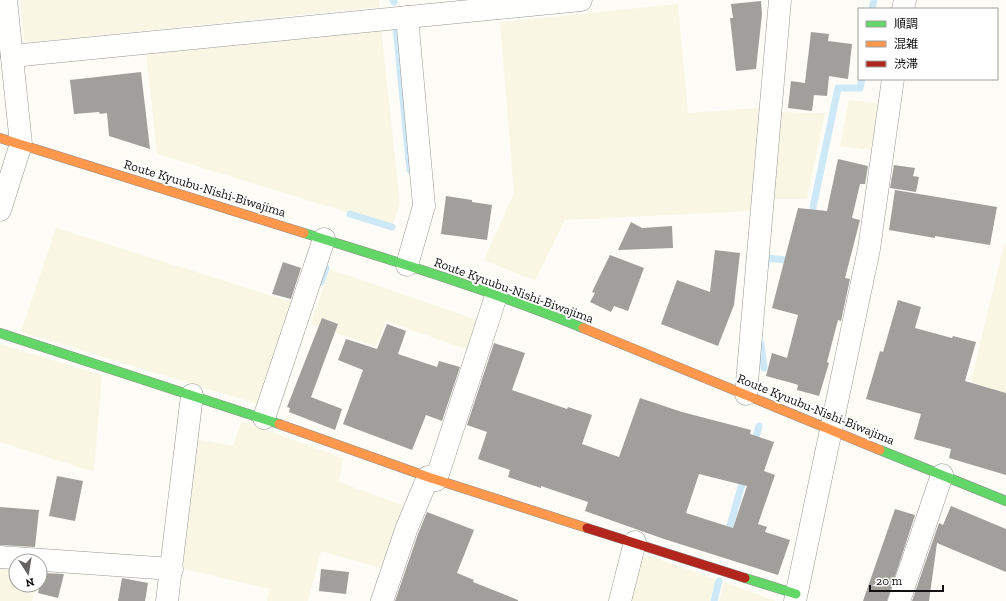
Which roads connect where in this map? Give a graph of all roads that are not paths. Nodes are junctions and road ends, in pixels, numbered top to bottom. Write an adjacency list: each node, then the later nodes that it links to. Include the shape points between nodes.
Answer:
1 (6, 0): 5 (street)
2 (581, 0): 4 (street)
3 (780, 0): 14 (street)
4 (407, 17): 5 (street); 11 (street, via 424,206)
5 (12, 56): 8 (street)
6 (893, 80): 17 (street, via 869,248)
7 (0, 138): 8 (main road, Route Kyuubu-Nishi-Biwajima)
8 (21, 144): 9 (street); 10 (main road, Route Kyuubu-Nishi-Biwajima)
9 (0, 210)
10 (324, 239): 11 (main road, Route Kyuubu-Nishi-Biwajima); 16 (street)
11 (407, 265): 12 (main road, Route Kyuubu-Nishi-Biwajima)
12 (496, 296): 14 (main road, Route Kyuubu-Nishi-Biwajima, via 554,316); 19 (street)
13 (0, 333): 15 (main road)
14 (746, 394): 17 (main road, Route Kyuubu-Nishi-Biwajima)
15 (192, 395): 16 (main road); 23 (street)
16 (264, 418): 19 (main road)
17 (832, 429): 18 (main road, Route Kyuubu-Nishi-Biwajima); 24 (street)
18 (942, 475): 20 (main road, Route Kyuubu-Nishi-Biwajima); 28 (street)
19 (432, 478): 21 (main road); 26 (street, via 406,530)
20 (1006, 501)
21 (635, 542): 24 (main road); 27 (street)
22 (0, 557): 23 (street)
23 (172, 569): 25 (street)
24 (795, 598)
25 (167, 601)
26 (382, 601)
27 (620, 601)
28 (899, 601)

